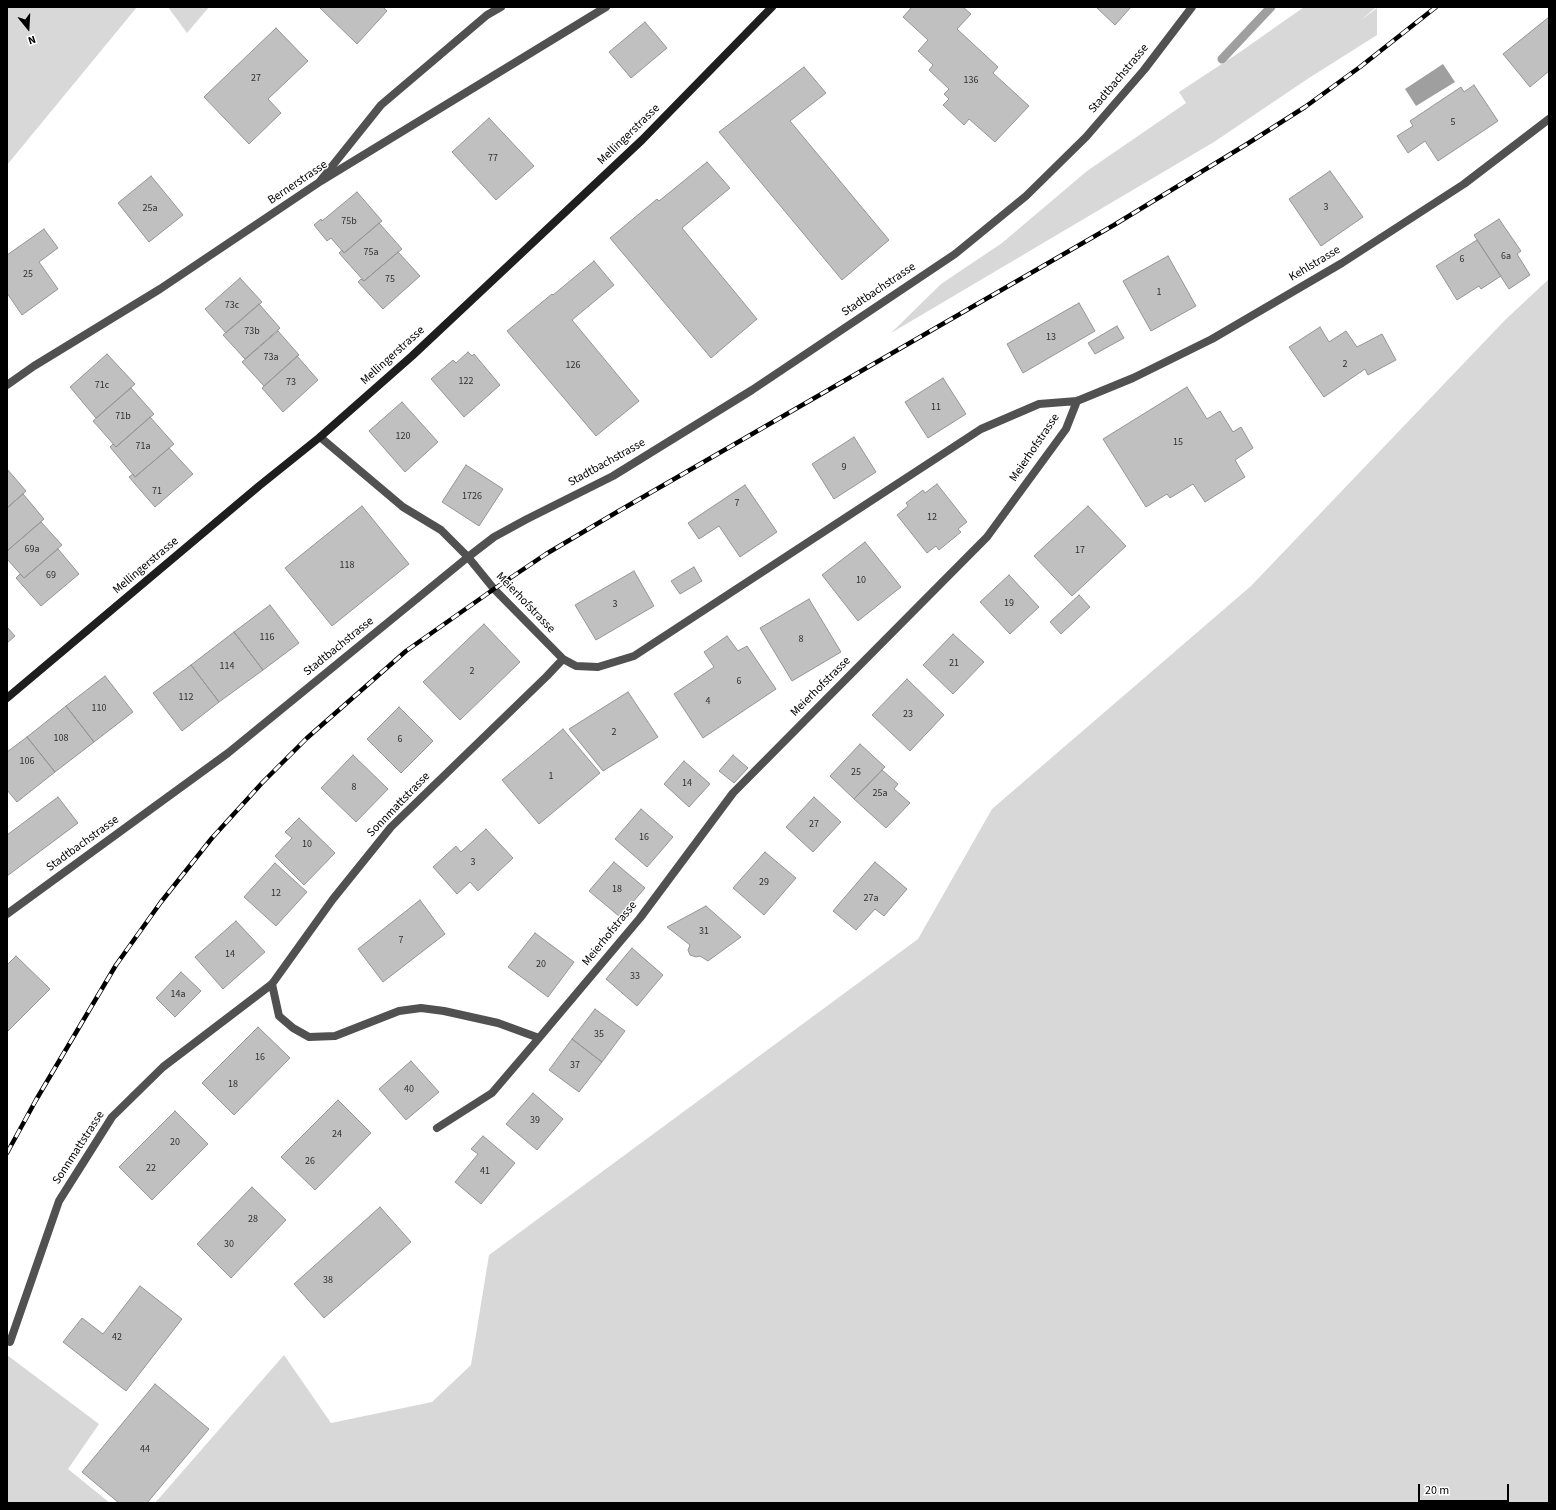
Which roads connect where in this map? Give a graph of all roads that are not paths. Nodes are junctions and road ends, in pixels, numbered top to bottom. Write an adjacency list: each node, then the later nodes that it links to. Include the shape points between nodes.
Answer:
1 (501, 7): 6 (street, via 487,15 381,105)
2 (606, 7): 6 (street, Bernerstrasse)
3 (772, 7): 9 (main road, Mellingerstrasse, via 642,140 418,350)
4 (1192, 7): 10 (street, Stadtbachstrasse, via 1144,70 1086,137 1026,196 955,254 752,390 613,476 494,537)
5 (1549, 119): 8 (street, Kehlstrasse, via 1464,184 1342,263 1212,339 1133,378)
6 (321, 181): 7 (street, Bernerstrasse, via 167,284)
7 (7, 385)
8 (1077, 401): 11 (street, Meierhofstrasse, via 1039,404 981,429 634,656 598,667 576,666); 15 (street, Meierhofstrasse, via 1066,429 987,537 733,793 640,918)
9 (320, 437): 10 (street, Meierhofstrasse, via 403,507 441,530); 12 (main road, Mellingerstrasse)
10 (468, 557): 11 (street, Meierhofstrasse, via 494,589); 13 (street, Stadtbachstrasse, via 228,753)
11 (563, 658): 14 (street, Sonnmattstrasse, via 391,827 333,899)
12 (7, 698)
13 (7, 914)
14 (272, 984): 15 (street, via 279,1016 309,1037 335,1036 399,1011 421,1008 498,1023); 17 (street, Sonnmattstrasse, via 163,1067 112,1117 59,1201)
15 (539, 1038): 16 (street, Meierhofstrasse, via 492,1093)
16 (437, 1128)
17 (10, 1342)

